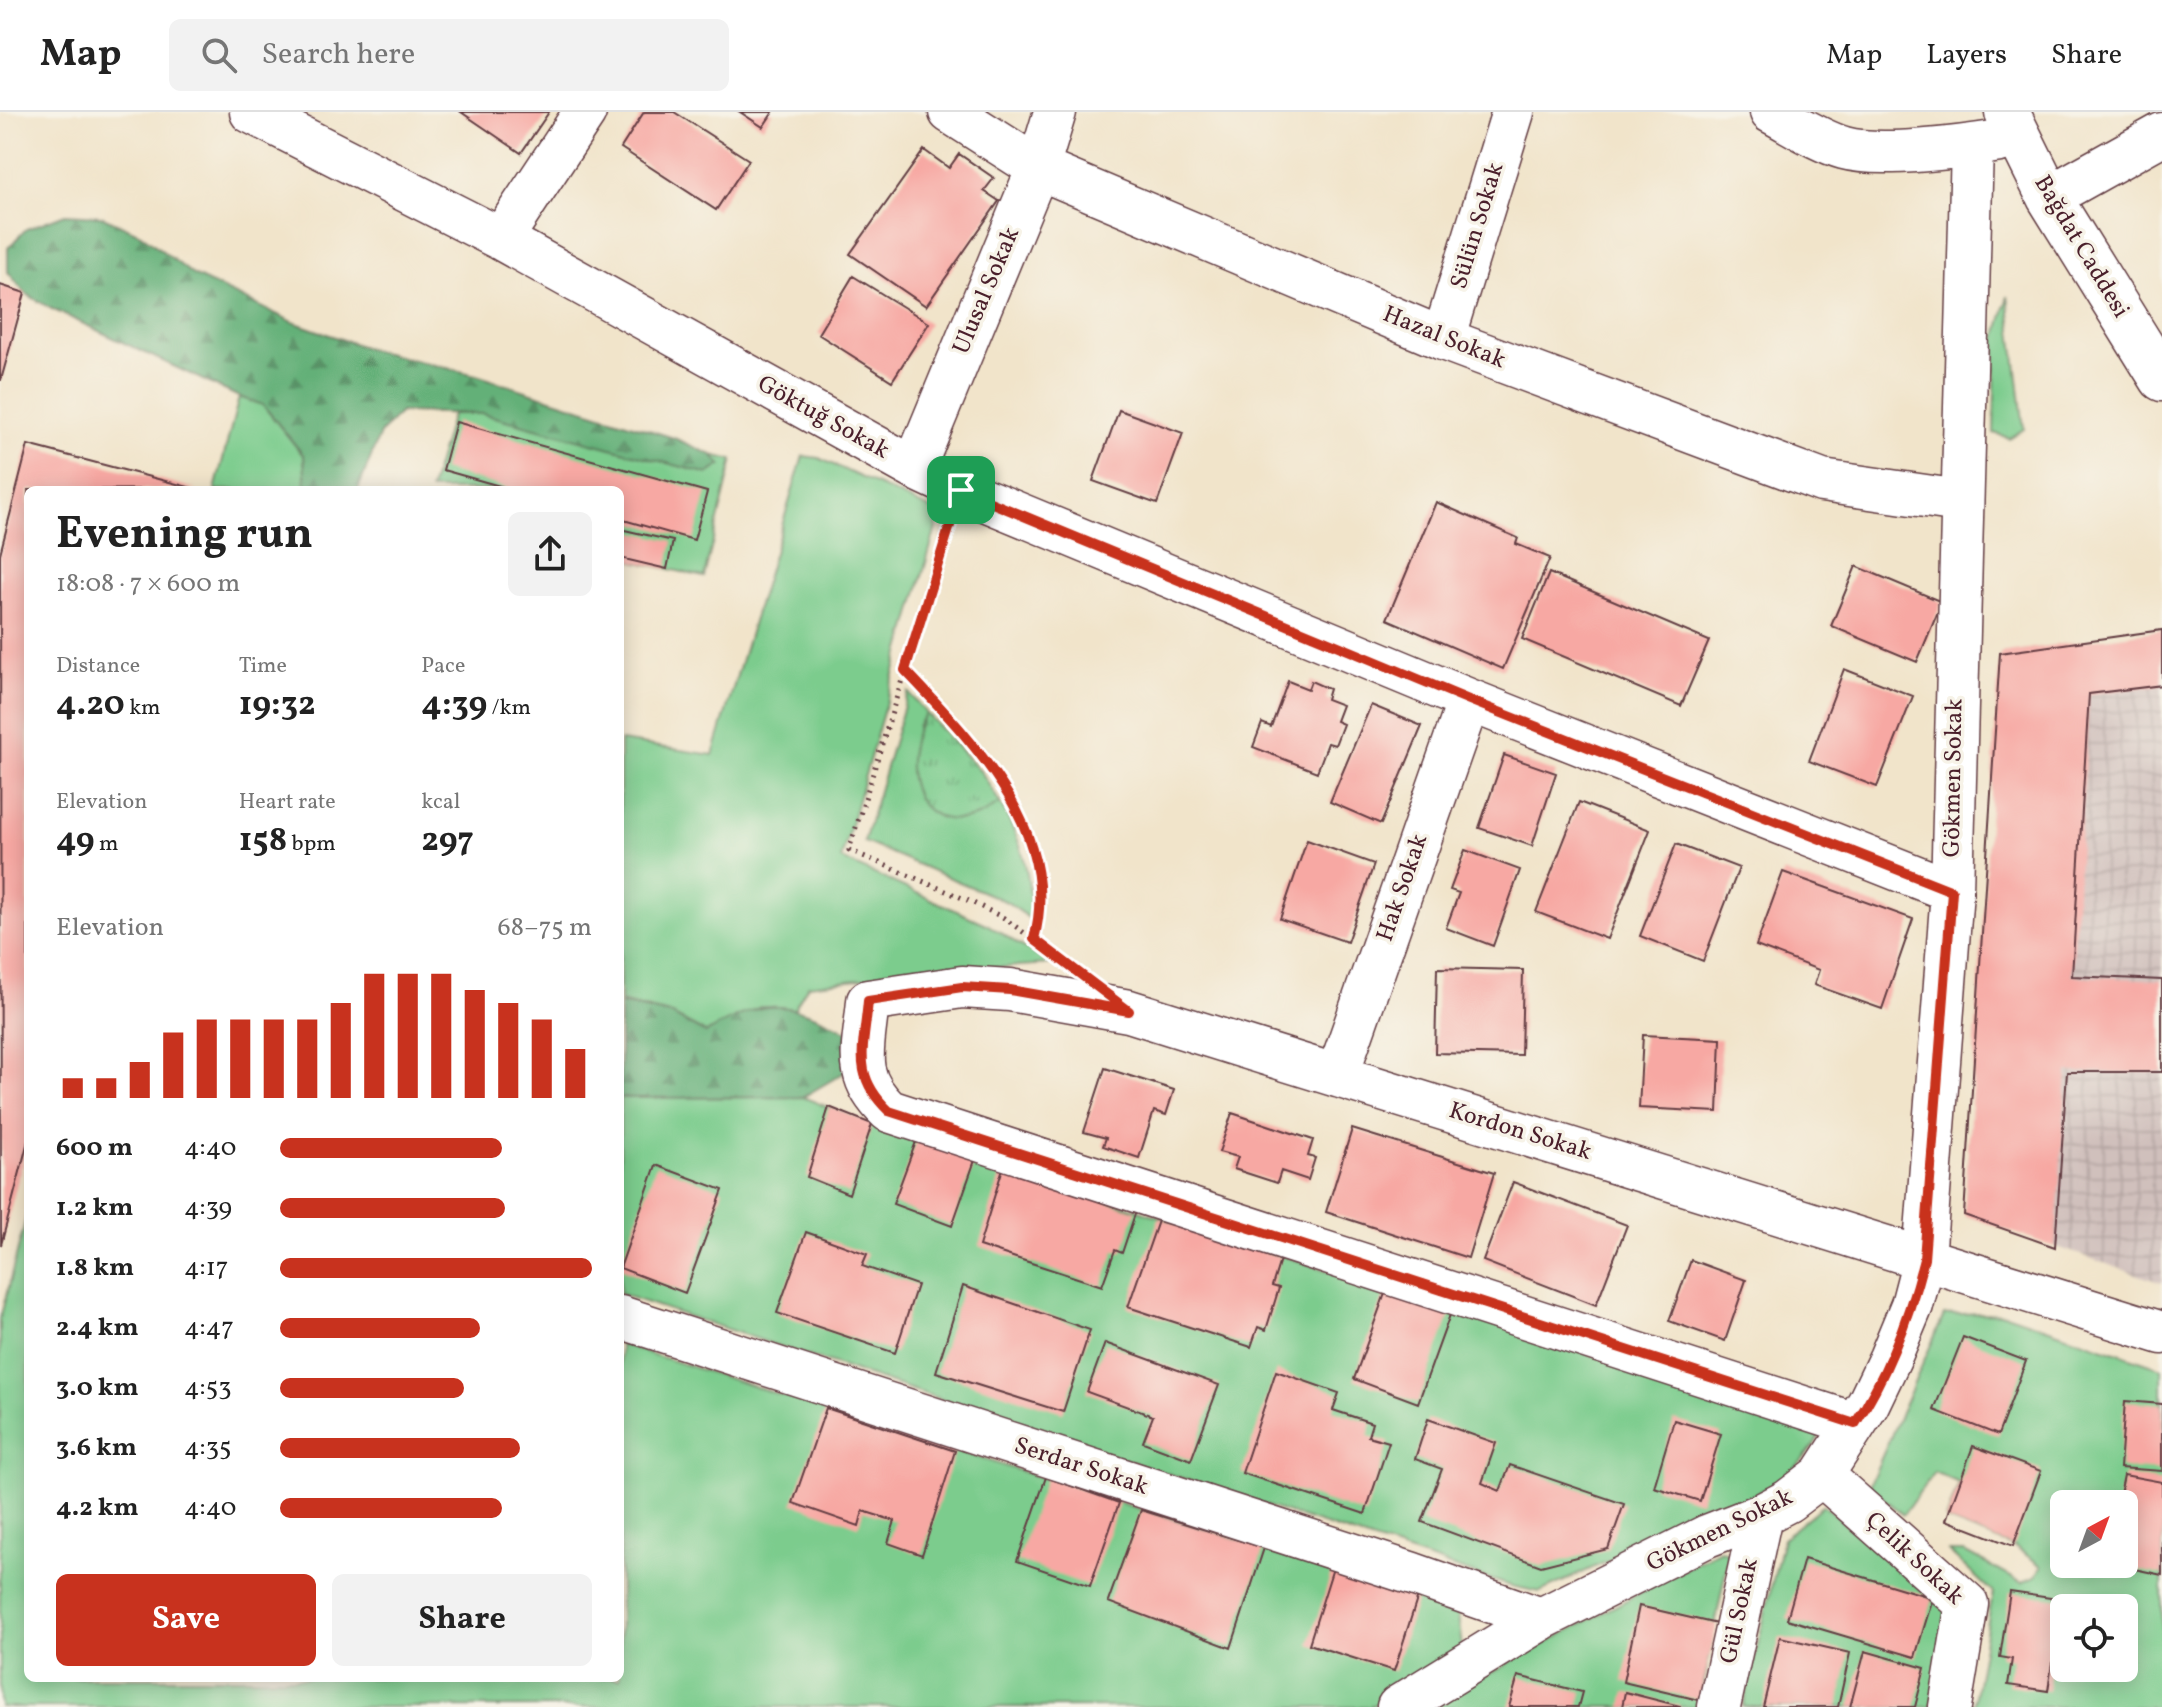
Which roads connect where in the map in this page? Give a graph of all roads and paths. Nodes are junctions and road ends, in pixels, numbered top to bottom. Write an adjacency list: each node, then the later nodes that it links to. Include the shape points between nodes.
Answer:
1 (251, 112): 12 (street, Göktuğ Sokak)
2 (585, 112): 12 (street)
3 (950, 112): 10 (street, Hazal Sokak)
4 (1055, 112): 10 (street, Ulusal Sokak)
5 (1513, 112): 13 (street, Sülün Sokak)
6 (1771, 112): 9 (street, via 1861,151)
7 (2012, 125): 9 (street); 11 (main road, Bağdat Caddesi)
8 (2162, 134): 11 (street)
9 (1972, 146): 17 (street, Gökmen Sokak)
10 (1038, 168): 13 (street, Hazal Sokak); 15 (street, Ulusal Sokak)
11 (2049, 197): 14 (main road, Bağdat Caddesi)
12 (501, 239): 15 (street, Göktuğ Sokak)
13 (1443, 339): 17 (street, Hazal Sokak, via 1822,481)
14 (2162, 379)
15 (914, 468): 16 (street, Göktuğ Sokak)
16 (961, 490): 18 (path); 19 (street, Göktuğ Sokak)
17 (1960, 501): 20 (street, Gökmen Sokak)
18 (905, 670): 21 (path, via 1000,780 1023,821 1041,889); 21 (path, via 849,850 967,900)
19 (1469, 700): 20 (street, Göktuğ Sokak); 23 (street, Hak Sokak)
20 (1952, 891): 24 (street, Gökmen Sokak)
21 (1034, 939): 22 (path)
22 (1058, 957)
23 (1337, 1076): 24 (street, Kordon Sokak); 27 (street, Kordon Sokak, via 1129,1011 1065,998 962,987 868,1001 865,1081 889,1111)
24 (1924, 1259): 26 (street, Kordon Sokak); 27 (street, Gökmen Sokak, via 1890,1358)
25 (624, 1318): 30 (street, Serdar Sokak)
26 (2162, 1333)
27 (1855, 1424): 28 (street, Gökmen Sokak)
28 (1822, 1475): 29 (street, Gökmen Sokak); 33 (street, Çelik Sokak, via 1967,1604)
29 (1761, 1515): 30 (street, Gökmen Sokak, via 1707,1536); 32 (street, Gül Sokak)
30 (1541, 1619): 31 (street, Gökmen Sokak)
31 (1398, 1707)
32 (1719, 1707)
33 (1950, 1707)

